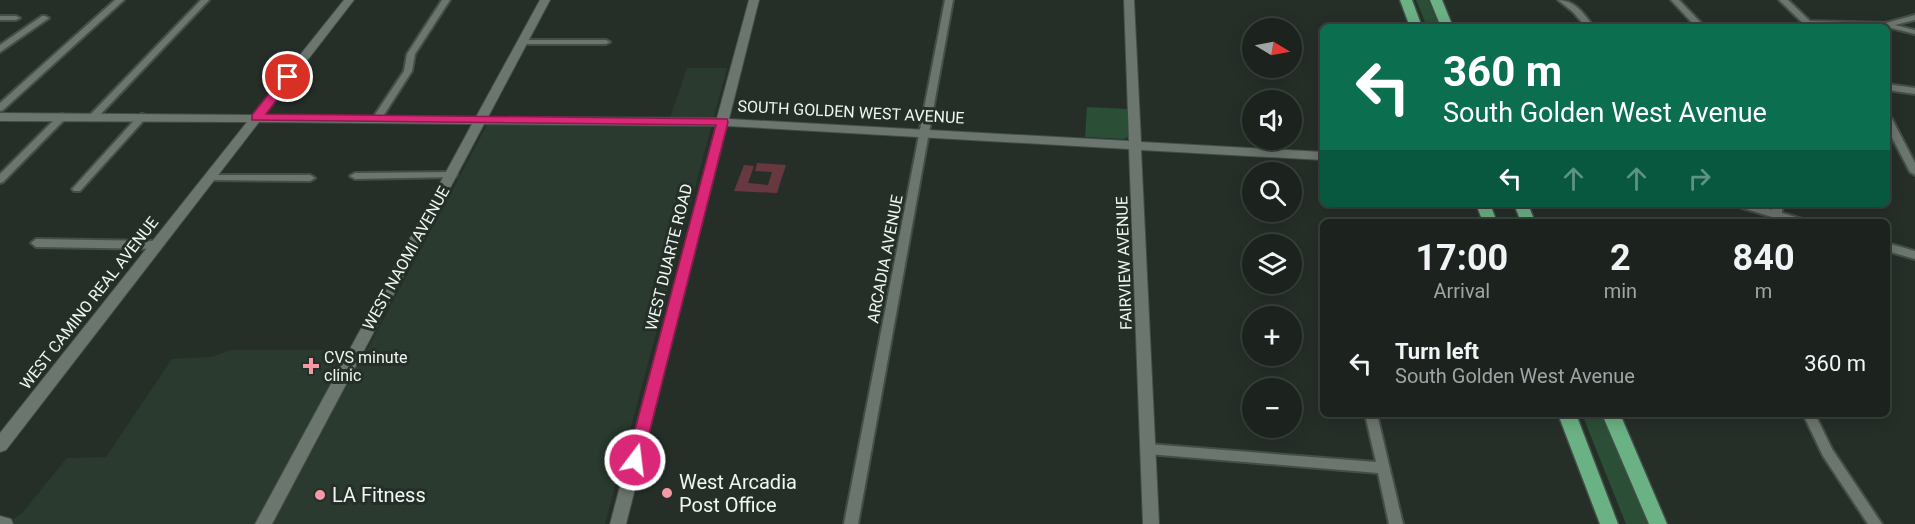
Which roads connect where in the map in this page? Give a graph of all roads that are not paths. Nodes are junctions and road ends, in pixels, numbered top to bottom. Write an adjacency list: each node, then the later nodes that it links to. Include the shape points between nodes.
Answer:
1 (120, 0): 31 (street)
2 (205, 0): 34 (street)
3 (349, 0): 36 (street, WEST CAMINO REAL AVENUE)
4 (446, 0): 37 (street, via 411,54 408,71)
5 (545, 0): 26 (street, WEST NAOMI AVENUE)
6 (754, 0): 39 (street, WEST DUARTE ROAD)
7 (949, 0): 41 (street, ARCADIA AVENUE)
8 (1129, 0): 42 (street, FAIRVIEW AVENUE)
9 (1406, 0): 18 (main road)
10 (1436, 0): 19 (main road)
11 (1562, 0): 20 (street)
12 (1676, 0): 21 (street)
13 (1783, 0): 22 (street)
14 (1915, 16): 23 (street)
15 (0, 18): 16 (street)
16 (16, 18)
17 (45, 18): 28 (street)
18 (1415, 24)
19 (1447, 24)
20 (1587, 24)
21 (1698, 24)
22 (1809, 24)
23 (1889, 24)
24 (1890, 26): 25 (street)
25 (1915, 32)
26 (523, 42): 27 (street); 38 (street, WEST NAOMI AVENUE)
27 (606, 42)
28 (0, 49)
29 (1890, 88): 30 (street)
30 (1915, 92)
31 (0, 108)
32 (0, 117): 33 (street, SOUTH GOLDEN WEST AVENUE)
33 (62, 117): 34 (street, SOUTH GOLDEN WEST AVENUE); 49 (street)
34 (93, 117): 35 (street, SOUTH GOLDEN WEST AVENUE)
35 (142, 117): 36 (street, SOUTH GOLDEN WEST AVENUE); 50 (street)
36 (257, 118): 37 (street, SOUTH GOLDEN WEST AVENUE); 47 (street, WEST CAMINO REAL AVENUE)
37 (377, 119): 38 (street, SOUTH GOLDEN WEST AVENUE)
38 (481, 120): 39 (street, SOUTH GOLDEN WEST AVENUE); 46 (street, WEST NAOMI AVENUE)
39 (722, 122): 41 (street, SOUTH GOLDEN WEST AVENUE); 68 (street, WEST DUARTE ROAD)
40 (1890, 125): 44 (street)
41 (925, 132): 42 (street, SOUTH GOLDEN WEST AVENUE); 69 (street, ARCADIA AVENUE)
42 (1135, 144): 43 (street, SOUTH GOLDEN WEST AVENUE); 63 (street, FAIRVIEW AVENUE)
43 (1320, 156)
44 (1915, 172)
45 (355, 176): 46 (street)
46 (452, 176): 67 (street, WEST NAOMI AVENUE)
47 (210, 178): 48 (street); 55 (street, WEST CAMINO REAL AVENUE)
48 (310, 178)
49 (0, 180)
50 (77, 189)
51 (1751, 207): 52 (street)
52 (1777, 214): 53 (street)
53 (1793, 219)
54 (36, 243): 55 (street)
55 (157, 245): 62 (street, WEST CAMINO REAL AVENUE)
56 (1890, 248): 57 (street)
57 (1915, 255)
58 (1372, 417): 64 (street)
59 (1568, 417): 72 (main road)
60 (1612, 417): 73 (main road)
61 (1810, 417): 74 (street, via 1827,452)
62 (0, 445)
63 (1148, 449): 64 (street); 70 (street, FAIRVIEW AVENUE)
64 (1382, 468): 71 (street)
65 (0, 523): 66 (street)
66 (5, 524)
67 (263, 524)
68 (618, 524)
69 (851, 524)
70 (1151, 524)
71 (1396, 524)
72 (1609, 524)
73 (1658, 524)
74 (1875, 524)

